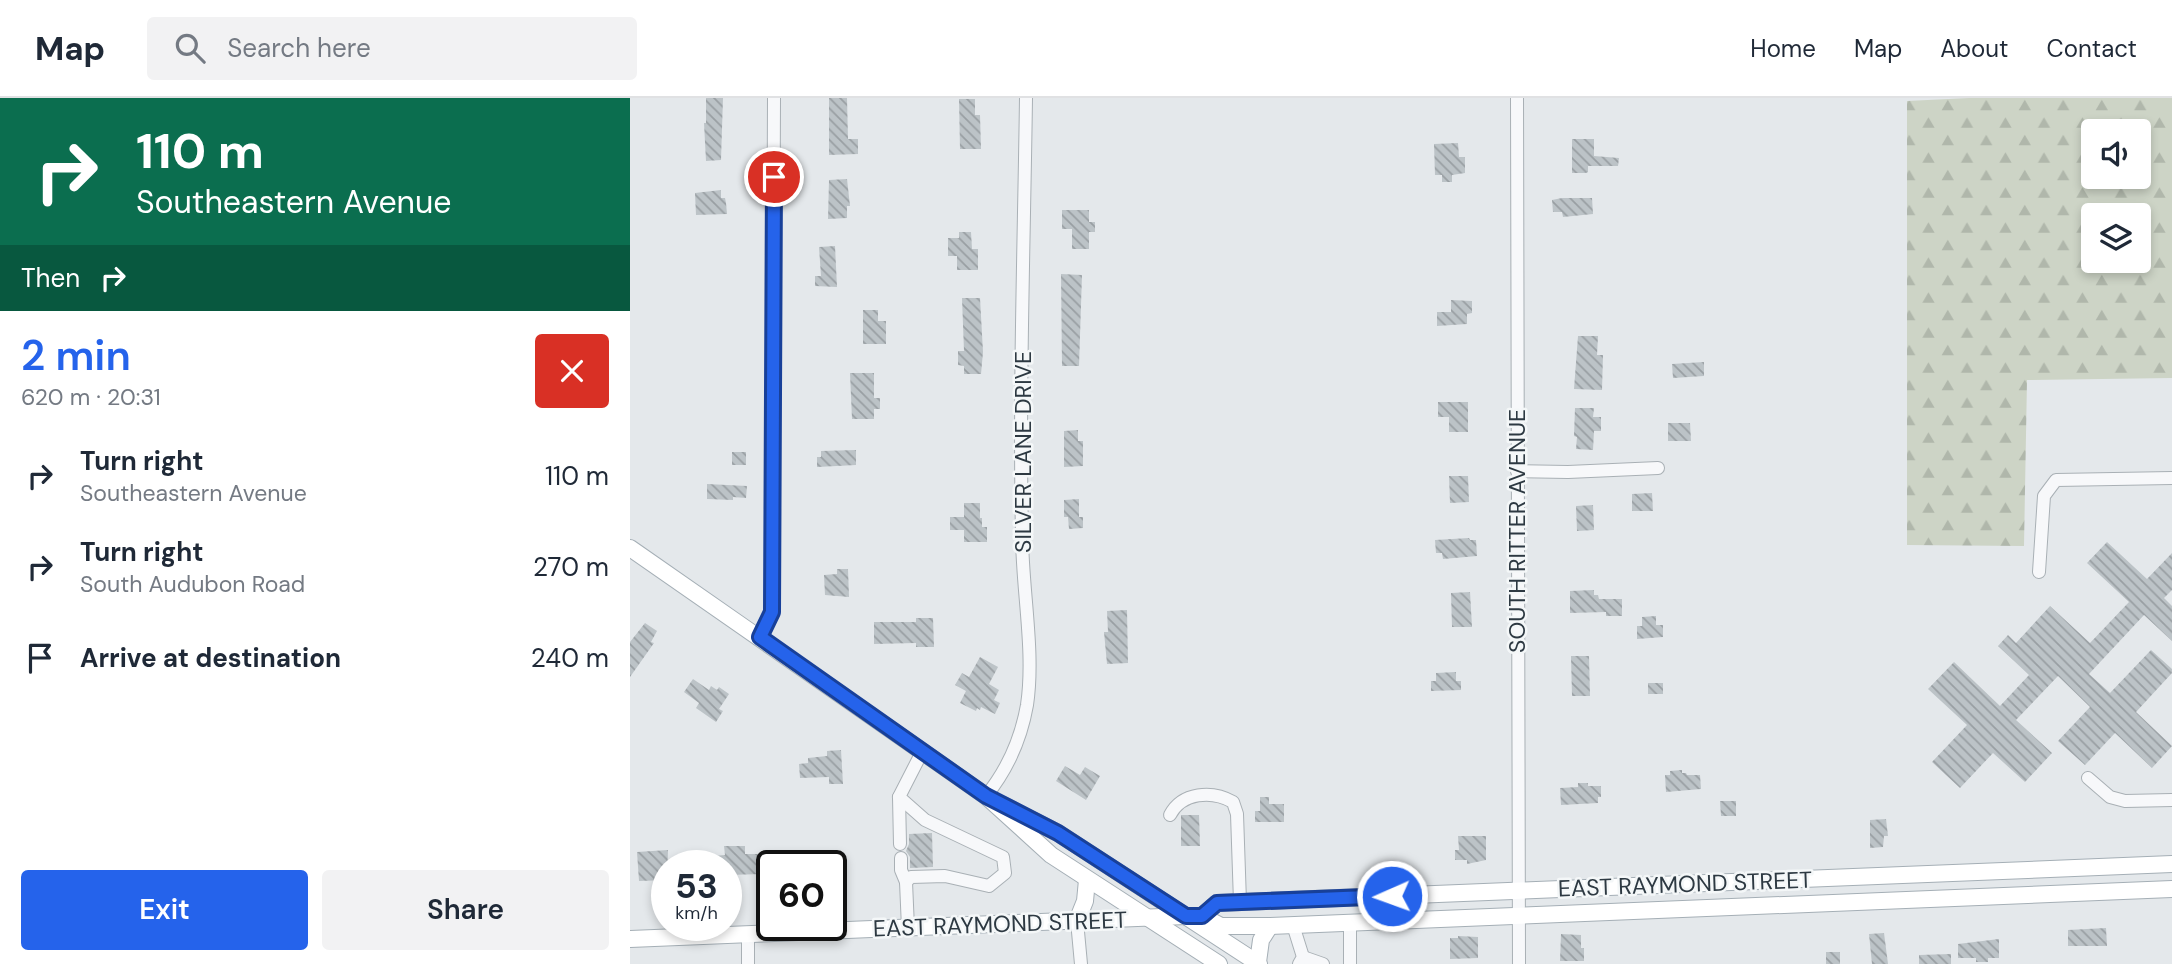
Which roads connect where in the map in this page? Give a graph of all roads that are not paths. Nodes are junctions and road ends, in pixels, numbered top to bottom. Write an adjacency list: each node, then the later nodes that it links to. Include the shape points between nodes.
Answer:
1 (774, 98): 9 (street, via 772,612)
2 (1026, 98): 12 (street, SILVER LANE DRIVE, via 1022,536 1028,690 1015,746)
3 (1517, 98): 5 (street, SOUTH RITTER AVENUE)
4 (1658, 468): 5 (street)
5 (1517, 471): 20 (street, SOUTH RITTER AVENUE)
6 (2172, 478): 8 (street, via 2056,480 2044,496)
7 (630, 548): 9 (main road)
8 (2039, 572)
9 (760, 637): 10 (main road)
10 (922, 752): 12 (main road); 13 (street)
11 (2088, 778): 14 (street, via 2110,797 2125,801)
12 (986, 796): 17 (main road, via 1051,855); 23 (main road, via 1058,833)
13 (899, 797): 18 (street, via 901,870); 18 (street, via 925,820 1003,857 1005,873 989,886 945,876 911,877)
14 (2172, 800)
15 (1170, 815): 21 (street, via 1187,797 1222,796 1233,802)
16 (2172, 864): 20 (main road, EAST RAYMOND STREET)
17 (1087, 880): 24 (main road); 25 (main road)
18 (906, 882): 29 (street)
19 (2172, 889): 22 (main road, EAST RAYMOND STREET)
20 (1518, 891): 21 (main road, EAST RAYMOND STREET); 22 (street, SOUTH RITTER AVENUE)
21 (1240, 902): 23 (main road, EAST RAYMOND STREET, via 1217,903)
22 (1518, 915): 26 (main road, EAST RAYMOND STREET); 39 (street, SOUTH RITTER AVENUE)
23 (1194, 916): 24 (main road, EAST RAYMOND STREET); 28 (main road, EAST RAYMOND STREET, via 1221,926); 33 (main road)
24 (1146, 917): 25 (main road, EAST RAYMOND STREET); 36 (main road)
25 (1077, 921): 29 (main road, EAST RAYMOND STREET); 35 (street)
26 (1350, 922): 27 (main road, EAST RAYMOND STREET); 38 (street)
27 (1293, 925): 28 (main road, EAST RAYMOND STREET); 32 (street)
28 (1270, 926): 33 (main road, via 1261,940)
29 (908, 928): 30 (main road, EAST RAYMOND STREET)
30 (748, 934): 31 (main road, EAST RAYMOND STREET); 34 (street)
31 (630, 939)
32 (1301, 960): 37 (street)
33 (1259, 963)
34 (748, 964)
35 (1081, 964)
36 (1219, 964)
37 (1323, 964)
38 (1350, 964)
39 (1519, 964)

